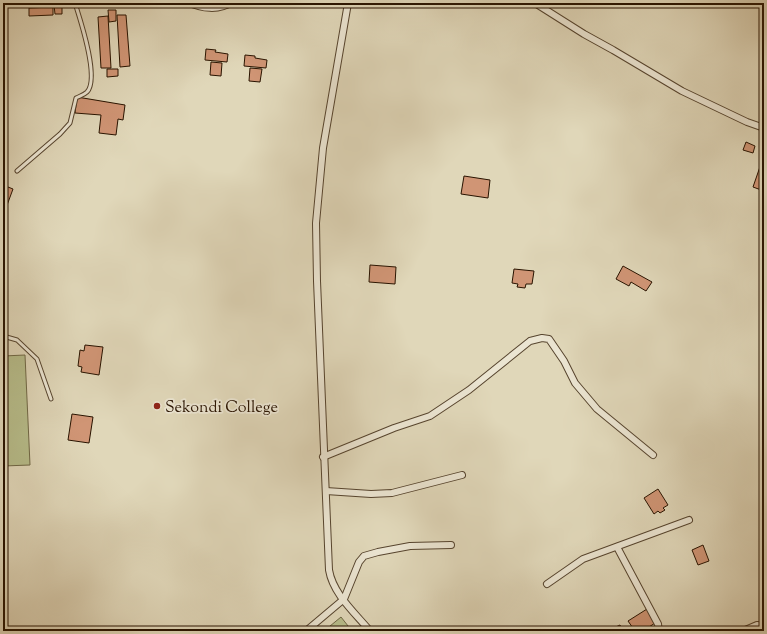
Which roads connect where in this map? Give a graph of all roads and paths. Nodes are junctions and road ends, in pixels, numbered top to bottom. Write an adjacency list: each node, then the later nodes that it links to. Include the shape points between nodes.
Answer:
1 (75, 3): 7 (lane, via 89,54 88,91 76,98 70,122 60,134)
2 (185, 3): 3 (lane, via 210,10)
3 (234, 3)
4 (348, 3): 11 (street, via 323,148 316,223)
5 (535, 3): 6 (street, via 682,90)
6 (764, 128)
7 (17, 171)
8 (3, 336): 9 (lane, via 17,340 37,359)
9 (50, 398)
10 (653, 455): 11 (street, via 597,409 575,383 549,339 542,338 530,341 469,390 430,416)
11 (323, 457): 13 (street)
12 (462, 475): 13 (street, via 392,493)
13 (326, 491): 18 (street, via 329,570 332,583)
14 (689, 520): 16 (street)
15 (451, 545): 18 (street, via 410,546 364,556 359,562)
16 (616, 547): 17 (street, via 583,560); 22 (street)
17 (547, 584)
18 (344, 599): 20 (street); 21 (street)
19 (764, 626): 23 (street, via 757,625)
20 (306, 631)
21 (370, 631)
22 (660, 631)
23 (743, 631)

